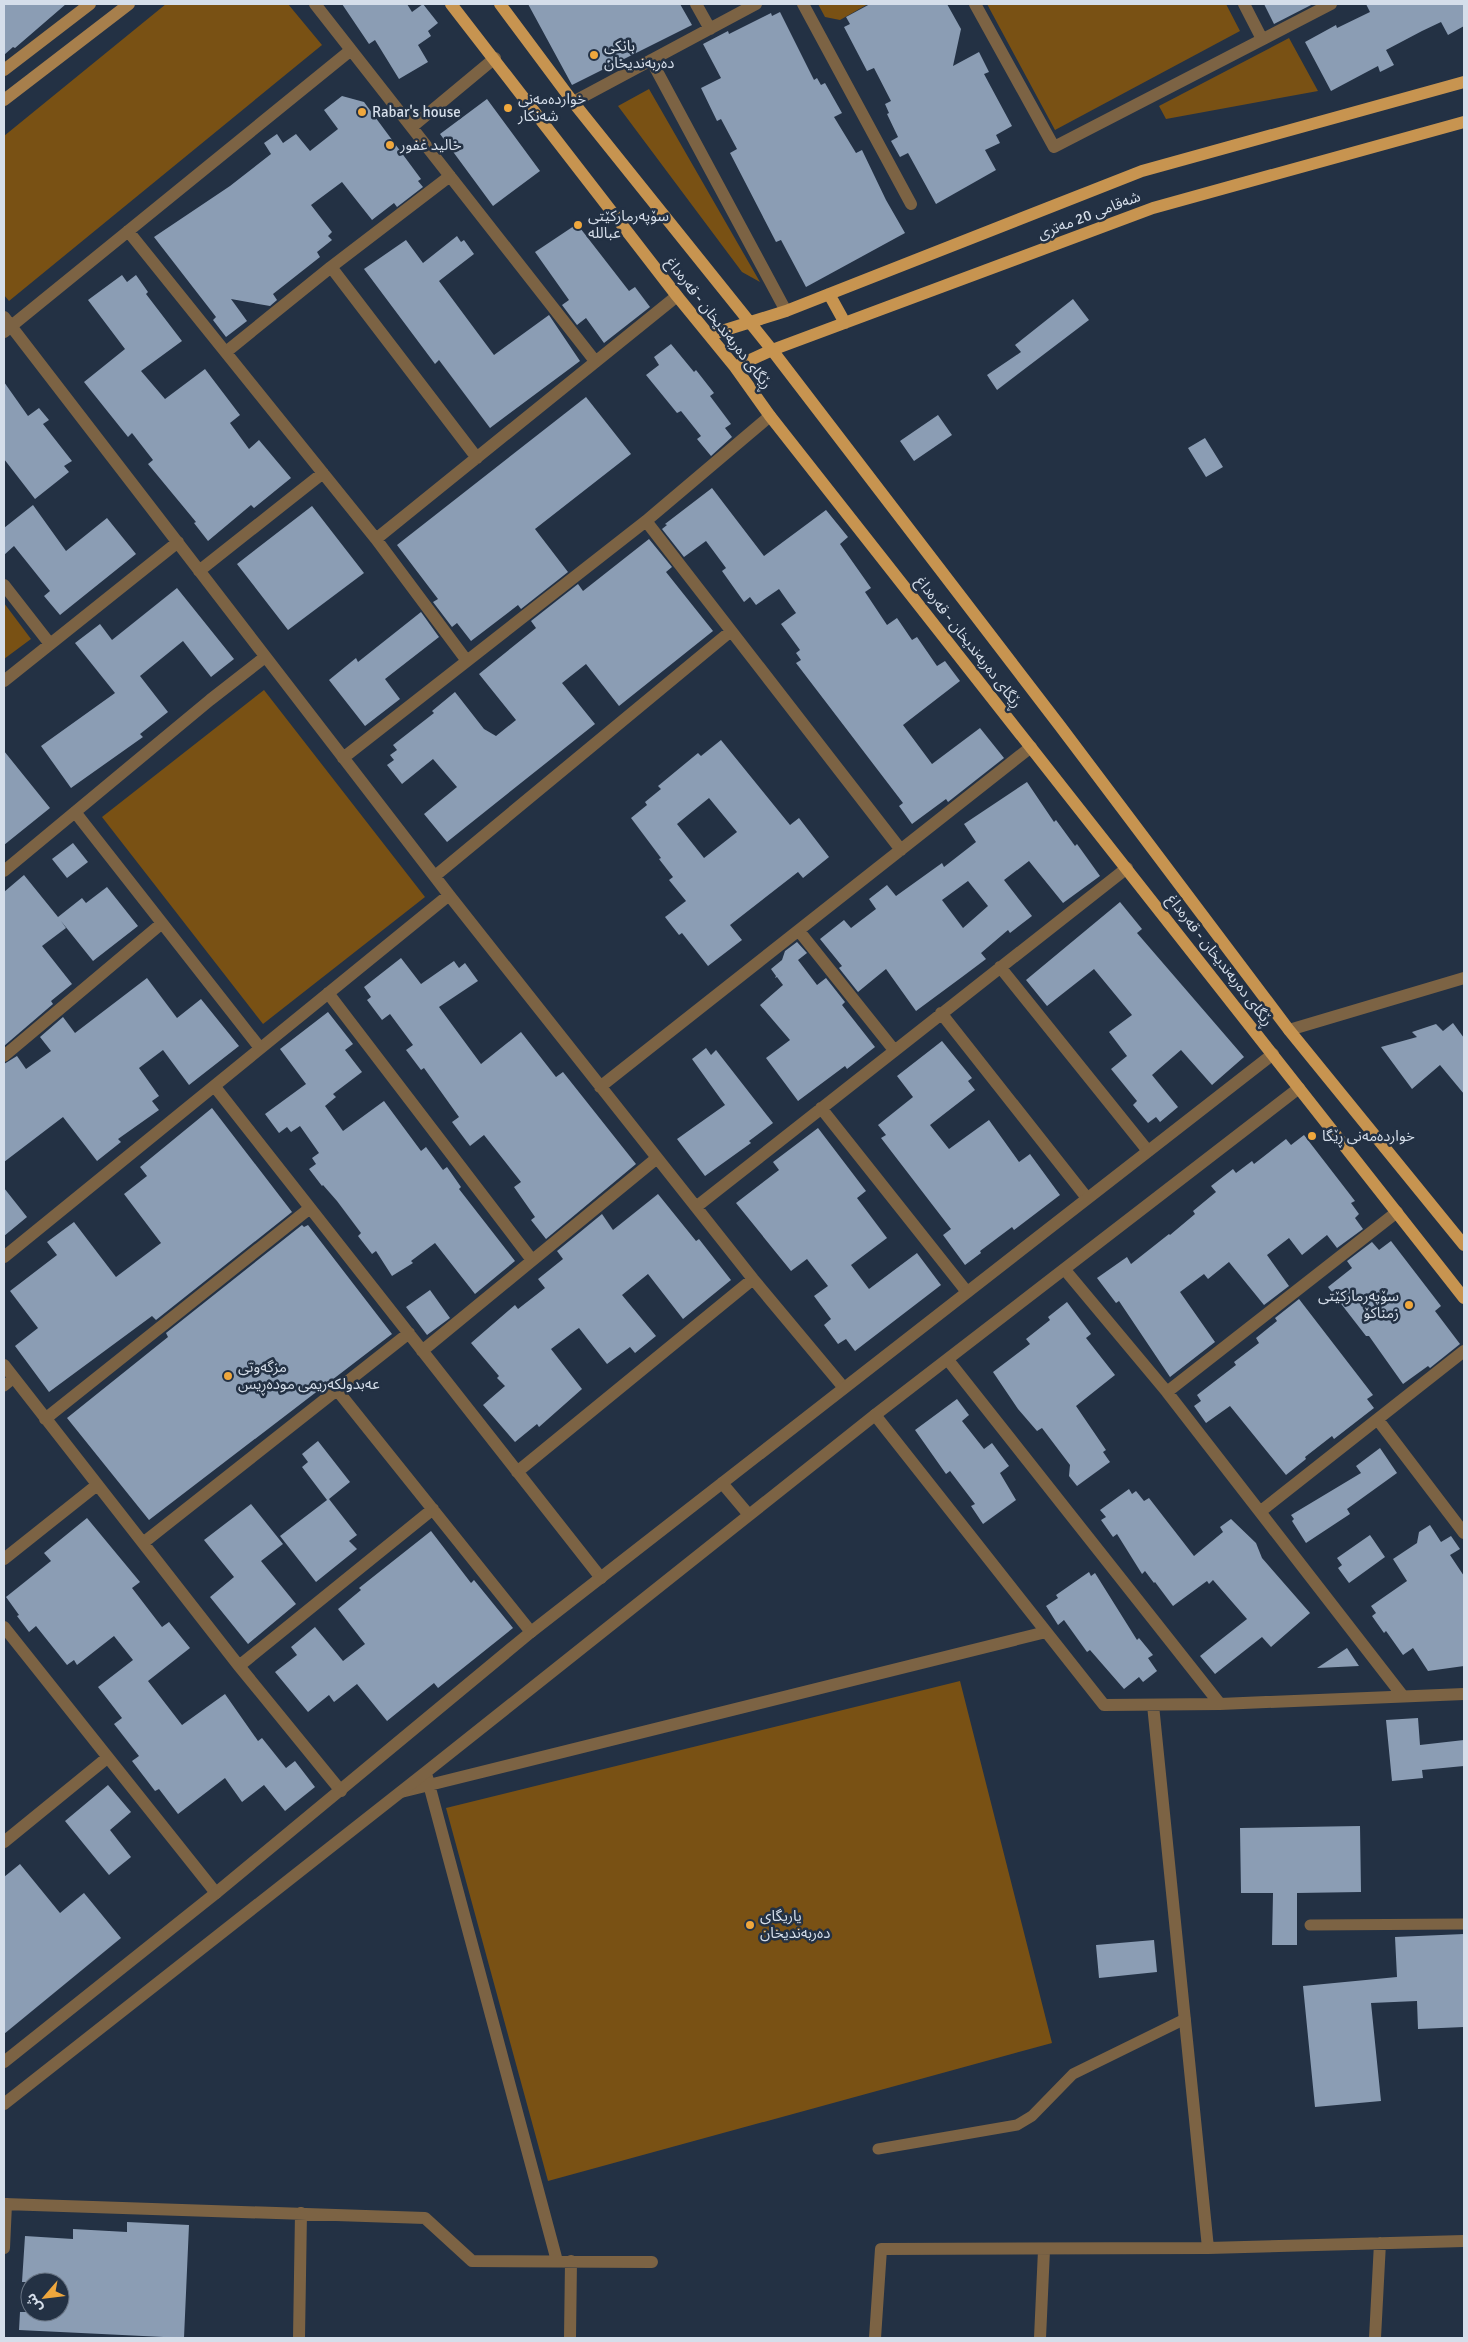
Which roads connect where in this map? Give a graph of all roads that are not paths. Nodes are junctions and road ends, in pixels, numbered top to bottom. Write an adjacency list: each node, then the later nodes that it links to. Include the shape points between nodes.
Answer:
1 (90, 4): 17 (main road)
2 (129, 4): 19 (main road)
3 (315, 4): 14 (street)
4 (451, 4): 15 (main road, ڕێگای دەربەندیخان - قەرەداغ)
5 (500, 4): 20 (main road, ڕێگای دەربەندیخان - قەرەداغ)
6 (696, 4): 12 (street)
7 (756, 4): 12 (street)
8 (803, 4): 24 (street)
9 (975, 4): 13 (street, via 1054,147)
10 (1244, 4): 13 (street)
11 (1332, 4): 13 (street)
12 (710, 29): 16 (street)
13 (1262, 39)
14 (351, 50): 22 (street); 25 (street)
15 (495, 58): 22 (street); 28 (main road, ڕێگای دەربەندیخان - قەرەداغ)
16 (651, 60): 20 (street); 29 (street)
17 (4, 70)
18 (1464, 82): 27 (main road, شەقامی 20 مەتری, via 1142,171)
19 (4, 100)
20 (573, 102): 30 (main road, ڕێگای دەربەندیخان - قەرەداغ)
21 (1464, 122): 31 (main road, شەقامی 20 مەتری, via 1153,208)
22 (412, 127): 23 (street)
23 (450, 176): 26 (street); 36 (street)
24 (911, 204)
25 (128, 231): 32 (street); 35 (street)
26 (331, 267): 35 (street); 39 (street)
27 (829, 294): 29 (main road, شەقامی 20 مەتری); 31 (main road)
28 (677, 296): 33 (main road, ڕێگای دەربەندیخان - قەرەداغ); 36 (street)
29 (786, 311): 30 (main road, شەقامی 20 مەتری)
30 (748, 322): 33 (main road, شەقامی 20 مەتری); 34 (main road, ڕێگای دەربەندیخان - قەرەداغ)
31 (845, 323): 34 (main road, شەقامی 20 مەتری)
32 (6, 325): 43 (street)
33 (709, 335): 37 (main road, ڕێگای دەربەندیخان - قەرەداغ)
34 (772, 350): 37 (main road, شەقامی 20 مەتری); 65 (main road, ڕێگای دەربەندیخان - قەرەداغ)
35 (226, 352): 40 (street)
36 (595, 361): 39 (street)
37 (735, 367): 38 (main road, ڕێگای دەربەندیخان - قەرەداغ)
38 (770, 416): 41 (street); 51 (main road, ڕێگای دەربەندیخان - قەرەداغ)
39 (477, 458): 42 (street)
40 (323, 473): 42 (street); 44 (street)
41 (646, 521): 46 (street); 49 (street)
42 (376, 539): 49 (street)
43 (178, 542): 44 (street); 47 (street)
44 (200, 571): 48 (street)
45 (4, 585): 47 (street)
46 (731, 631): 54 (street); 57 (street)
47 (50, 644): 50 (street)
48 (265, 657): 52 (street); 53 (street)
49 (467, 661): 52 (street)
50 (4, 681)
51 (1031, 747): 54 (street); 55 (main road, ڕێگای دەربەندیخان - قەرەداغ)
52 (343, 758): 57 (street)
53 (75, 812): 56 (street); 59 (street)
54 (901, 850): 60 (street)
55 (1127, 868): 61 (street); 68 (main road, ڕێگای دەربەندیخان - قەرەداغ)
56 (4, 870)
57 (435, 876): 58 (street)
58 (449, 895): 63 (street); 71 (street)
59 (161, 924): 66 (street); 69 (street)
60 (799, 931): 67 (street); 71 (street)
61 (1000, 967): 64 (street); 74 (street)
62 (1464, 978): 65 (street)
63 (328, 993): 66 (street); 82 (street)
64 (942, 1013): 67 (street); 76 (street)
65 (1289, 1030): 80 (main road, ڕێگای دەربەندیخان - قەرەداغ)
66 (260, 1048): 70 (street)
67 (894, 1050): 73 (street)
68 (1272, 1054): 72 (main road, ڕێگای دەربەندیخان - قەرەداغ); 74 (street)
69 (4, 1056)
70 (215, 1087): 78 (street); 81 (street)
71 (600, 1087): 75 (street)
72 (1299, 1088): 79 (main road, ڕێگای دەربەندیخان - قەرەداغ); 83 (street)
73 (821, 1108): 77 (street); 85 (street)
74 (1148, 1151): 76 (street)
75 (657, 1158): 77 (street); 82 (street)
76 (1087, 1198): 85 (street)
77 (696, 1207): 84 (street)
78 (310, 1208): 87 (street); 97 (street)
79 (1397, 1212): 86 (main road, ڕێگای دەربەندیخان - قەرەداغ); 95 (street)
80 (1464, 1245)
81 (4, 1257)
82 (532, 1260): 88 (street)
83 (1065, 1270): 90 (street); 95 (street)
84 (753, 1279): 93 (street); 99 (street)
85 (967, 1292): 93 (street)
86 (1464, 1298)
87 (409, 1333): 88 (street); 94 (street)
88 (422, 1351): 99 (street)
89 (1464, 1351): 98 (street)
90 (948, 1360): 96 (street); 115 (street)
91 (4, 1366): 92 (street)
92 (9, 1382): 97 (street)
93 (844, 1388): 100 (street)
94 (337, 1390): 102 (street); 106 (street)
95 (1167, 1392): 103 (street)
96 (875, 1415): 104 (street); 111 (street)
97 (46, 1419): 101 (street)
98 (1378, 1420): 103 (street); 105 (street)
99 (517, 1472): 108 (street)
100 (722, 1483): 104 (street); 108 (street)
101 (97, 1485): 106 (street); 107 (street)
102 (433, 1509): 110 (street); 112 (street)
103 (1261, 1511): 114 (street)
104 (749, 1515): 118 (street)
105 (1464, 1533)
106 (143, 1544): 112 (street)
107 (4, 1559)
108 (601, 1578): 110 (street)
109 (4, 1627): 117 (street)
110 (531, 1632): 119 (street)
111 (1046, 1632): 116 (street, via 1104,1705); 118 (street)
112 (239, 1666): 119 (street)
113 (1464, 1694): 114 (street)
114 (1402, 1695): 115 (street)
115 (1220, 1704): 116 (street)
116 (1153, 1706): 124 (street)
117 (107, 1758): 120 (street); 121 (street)
118 (428, 1779): 126 (street, via 401,1792); 135 (street)
119 (341, 1791): 121 (street)
120 (4, 1842)
121 (216, 1893): 125 (street)
122 (1464, 1924): 123 (lane)
123 (1310, 1925)
124 (1185, 2019): 127 (lane, via 1073,2074 1032,2116 1017,2125); 133 (street)
125 (4, 2062)
126 (4, 2104)
127 (878, 2149)
128 (5, 2204): 129 (street); 132 (street)
129 (301, 2213): 135 (street, via 425,2218 472,2261); 138 (street)
130 (1464, 2241): 131 (street)
131 (1380, 2243): 133 (street); 142 (street)
132 (4, 2248)
133 (1208, 2248): 134 (street)
134 (1044, 2250): 140 (street, via 881,2249); 141 (street)
135 (556, 2261): 136 (street)
136 (571, 2261): 137 (street); 139 (street)
137 (652, 2262)
138 (299, 2338)
139 (570, 2338)
140 (875, 2338)
141 (1040, 2338)
142 (1375, 2338)

